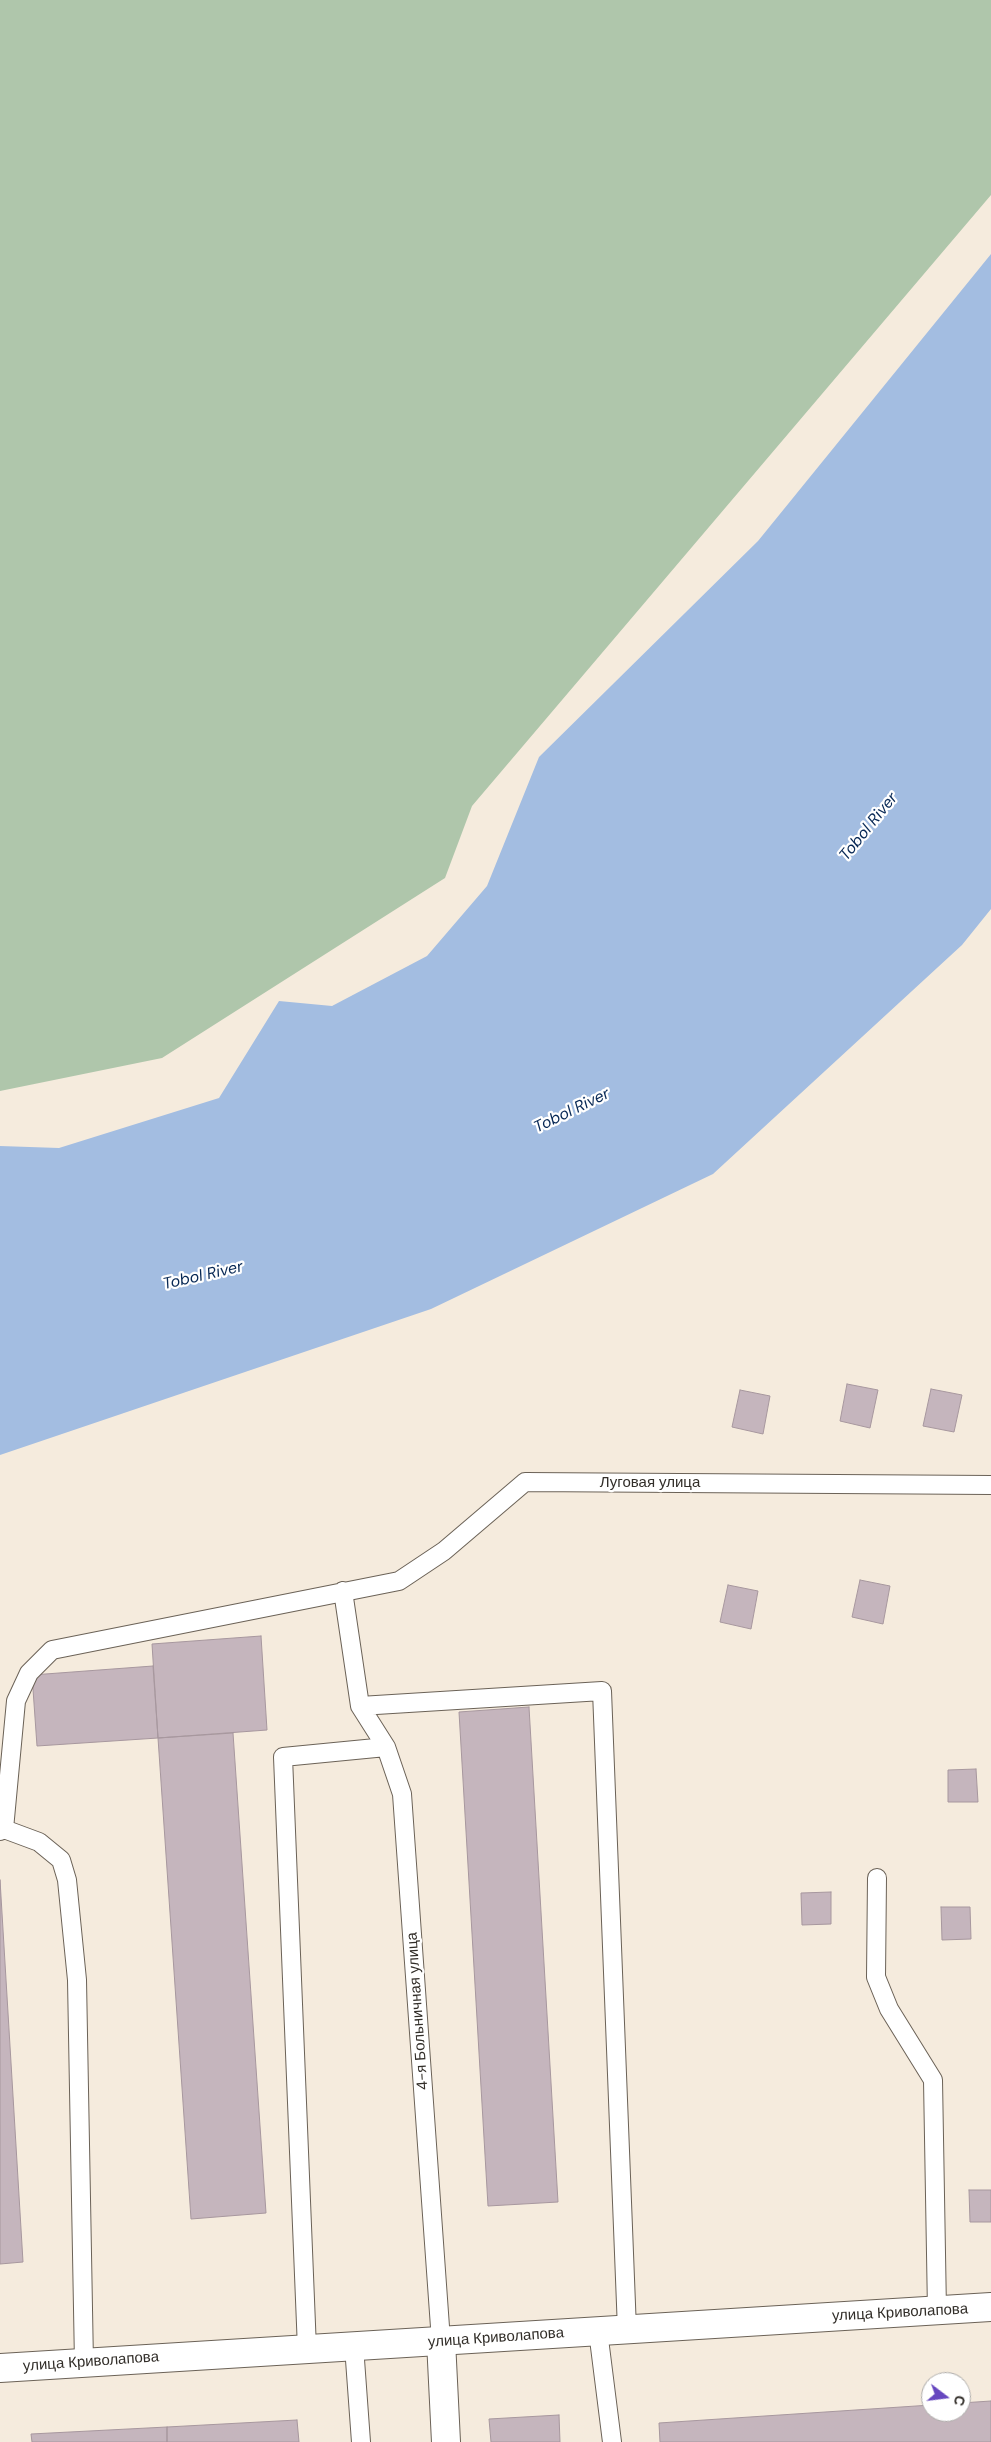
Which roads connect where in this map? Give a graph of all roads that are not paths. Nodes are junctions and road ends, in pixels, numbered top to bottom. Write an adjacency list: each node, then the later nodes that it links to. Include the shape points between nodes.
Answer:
1 (991, 1485): 2 (lane, Луговая улица, via 525,1482 444,1551 399,1581)
2 (343, 1591): 3 (lane, 4-я Больничная улица); 5 (lane, Луговая улица, via 52,1650 29,1673 16,1701)
3 (360, 1706): 4 (lane, 4-я Больничная улица); 9 (lane, via 602,1690)
4 (386, 1747): 11 (lane, 4-я Больничная улица, via 402,1794); 13 (lane, via 283,1757)
5 (2, 1830): 14 (lane, via 39,1842 61,1860 67,1880 77,1980)
6 (877, 1878): 8 (lane, via 876,1977 889,2008 934,2080)
7 (991, 2307): 8 (street, улица Криволапова)
8 (937, 2311): 9 (street, улица Криволапова)
9 (627, 2330): 10 (street, улица Криволапова)
10 (598, 2331): 11 (street, улица Криволапова); 18 (lane)
11 (441, 2341): 12 (street, улица Криволапова); 17 (street, 4-я Больничная улица)
12 (354, 2346): 13 (street, улица Криволапова); 16 (lane)
13 (306, 2349): 14 (street, улица Криволапова)
14 (84, 2363): 15 (street, улица Криволапова)
15 (0, 2368)
16 (361, 2442)
17 (446, 2442)
18 (612, 2442)

